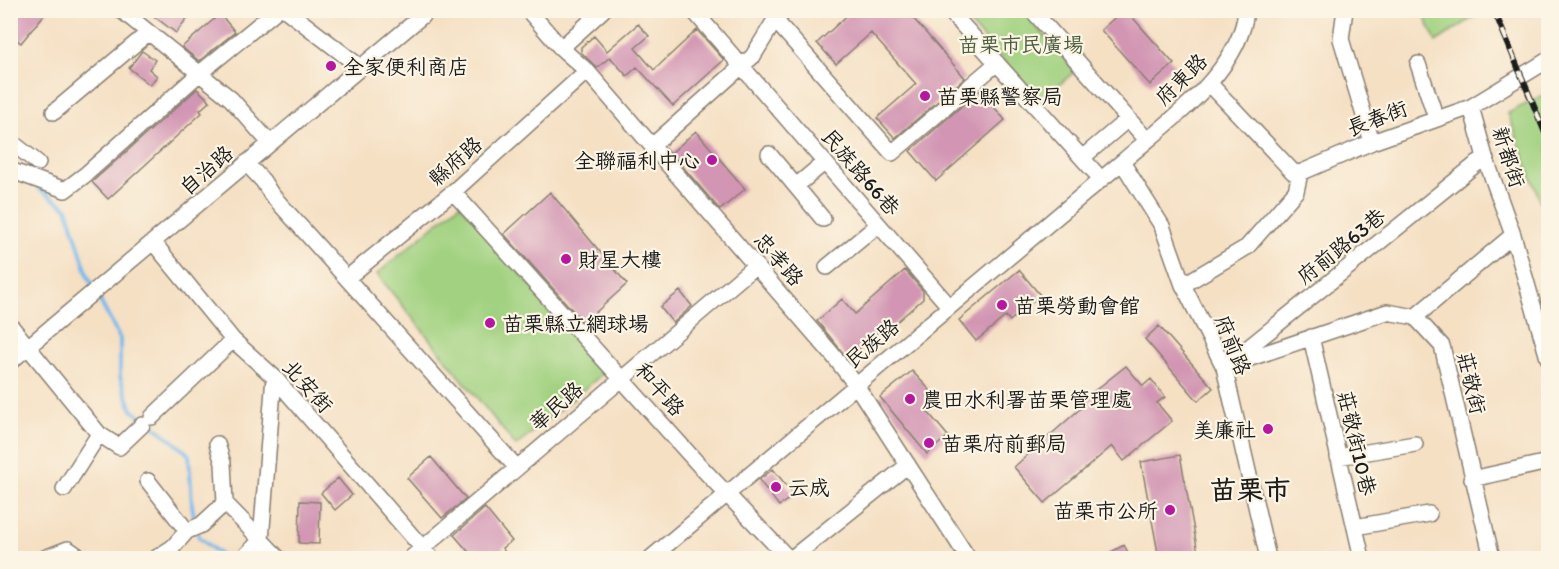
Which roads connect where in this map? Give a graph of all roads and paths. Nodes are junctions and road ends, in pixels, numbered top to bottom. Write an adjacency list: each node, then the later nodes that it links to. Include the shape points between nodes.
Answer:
1 (121, 10): 13 (street)
2 (277, 10): 21 (street)
3 (286, 10): 19 (street)
4 (429, 10): 19 (street, 自治路)
5 (528, 10): 14 (street, 忠孝路)
6 (603, 10): 14 (street)
7 (693, 10): 18 (street, 民族路66巷)
8 (949, 10): 16 (street)
9 (1032, 10): 26 (street)
10 (1246, 10): 22 (street, 府東路, via 1241,36 1227,63)
11 (1345, 10): 29 (street, via 1341,39)
12 (781, 15): 16 (street, via 892,153); 18 (street)
13 (148, 33): 21 (street); 24 (street)
14 (561, 48): 20 (street, 忠孝路)
15 (1548, 60): 23 (street, 長春街)
16 (997, 63): 35 (street)
17 (1418, 64): 25 (street)
18 (742, 66): 31 (street); 36 (street, 民族路66巷)
19 (360, 68): 30 (street, 自治路)
20 (587, 71): 31 (street, 忠孝路); 45 (street, 縣府路)
21 (200, 73): 30 (street, via 231,99); 41 (street, via 65,190)
22 (1209, 83): 27 (street, 府東路); 42 (street, via 1293,172)
23 (1471, 107): 25 (street, 長春街); 34 (street, 新都街)
24 (54, 112)
25 (1436, 118): 29 (street, 長春街)
26 (1128, 119): 27 (street); 35 (street)
27 (1147, 140): 37 (street, 府東路)
28 (10, 141): 32 (street)
29 (1372, 142): 42 (street, 長春街)
30 (270, 143): 39 (street, 自治路)
31 (652, 146): 50 (street, 忠孝路)
32 (23, 152): 38 (street); 40 (street)
33 (769, 154): 44 (street)
34 (1485, 157): 48 (street, 新都街); 62 (street, 府前路63巷)
35 (1082, 158): 43 (street)
36 (825, 162): 44 (street); 47 (street, 民族路66巷)
37 (1122, 162): 43 (street, 民族路); 53 (street, 府前路, via 1162,226)
38 (38, 163)
39 (246, 163): 49 (street, 自治路); 52 (street)
40 (10, 165)
41 (10, 170)
42 (1300, 173): 53 (street, via 1296,190 1247,247)
43 (1101, 179): 54 (street, 民族路)
44 (796, 186): 46 (street)
45 (453, 192): 52 (street, 縣府路); 64 (street, 和平路)
46 (823, 219)
47 (878, 225): 51 (street); 54 (street, 民族路66巷)
48 (1513, 235): 55 (street); 60 (street, 新都街)
49 (153, 242): 58 (street, 北安街); 59 (street, 自治路)
50 (756, 265): 64 (street, 華民路); 65 (street, 忠孝路)
51 (827, 267)
52 (347, 278): 72 (street)
53 (1183, 285): 62 (street, 府前路)
54 (949, 306): 65 (street, 民族路)
55 (1414, 317): 57 (street, via 1387,312); 73 (street, 莊敬街, via 1442,346)
56 (10, 325): 59 (street)
57 (1311, 337): 62 (street); 69 (street, 莊敬街10巷)
58 (233, 340): 63 (street, 北安街); 66 (street, via 119,447)
59 (29, 347): 61 (street, 自治路); 66 (street)
60 (1548, 358)
61 (10, 362)
62 (1224, 368): 84 (street, 府前路)
63 (274, 376): 81 (street); 83 (street, 北安街)
64 (622, 377): 72 (street, 華民路); 76 (street, 和平路)
65 (856, 385): 71 (street, 忠孝路); 76 (street, 民族路)
66 (99, 434): 75 (street)
67 (217, 444): 77 (street, via 223,463)
68 (1415, 444): 69 (street)
69 (1338, 457): 79 (street, 莊敬街10巷)
70 (1548, 462): 73 (street)
71 (908, 465): 91 (street); 92 (street, 忠孝路)
72 (517, 468): 83 (street, 華民路)
73 (1472, 479): 94 (street, 莊敬街)
74 (148, 481): 80 (street)
75 (64, 489)
76 (727, 494): 90 (street, 民族路); 91 (street, 和平路)
77 (225, 503): 80 (street); 81 (street)
78 (1429, 514): 79 (street)
79 (1355, 527): 93 (street, 莊敬街10巷)
80 (194, 528): 82 (street)
81 (261, 540): 88 (street); 89 (street)
82 (178, 553): 87 (street)
83 (422, 555)
84 (1263, 557)
85 (45, 558): 86 (street, via 68,549)
86 (81, 558)
87 (156, 558)
88 (243, 558)
89 (278, 558)
90 (651, 558)
91 (790, 558)
92 (968, 558)
93 (1362, 558)
94 (1492, 558)

